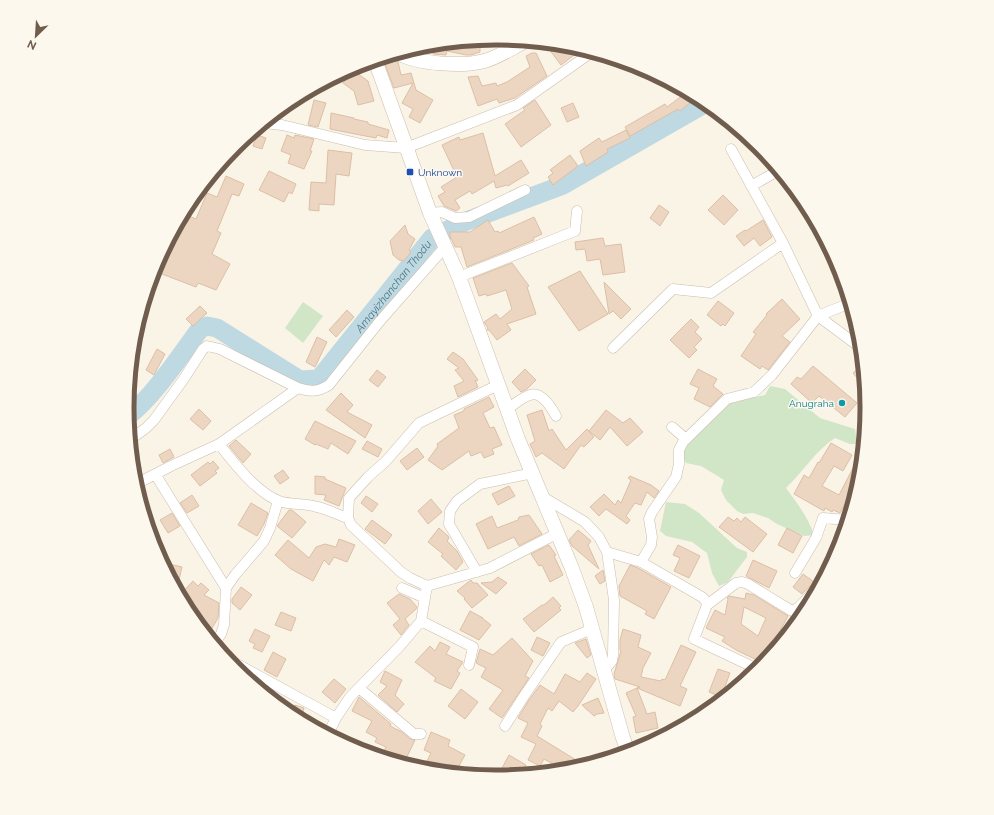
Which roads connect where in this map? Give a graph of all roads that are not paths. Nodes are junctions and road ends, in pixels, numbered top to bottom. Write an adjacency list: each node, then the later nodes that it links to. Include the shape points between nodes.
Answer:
1 (516, 46): 3 (main road, via 484,61 446,65)
2 (586, 56): 6 (street, via 516,105)
3 (404, 57)
4 (377, 65): 6 (main road)
5 (271, 124): 6 (street, via 365,145)
6 (406, 148): 12 (main road)
7 (731, 149): 9 (street)
8 (774, 173): 9 (street)
9 (751, 186): 13 (street)
10 (525, 190): 12 (street, via 469,217 455,218 442,212)
11 (577, 211): 15 (street, via 575,231)
12 (430, 213): 14 (main road)
13 (783, 243): 17 (street); 19 (street, via 711,293 673,289)
14 (443, 244): 15 (main road); 21 (street, via 323,389 307,391)
15 (459, 277): 20 (main road)
16 (844, 305): 17 (street)
17 (818, 316): 18 (street); 26 (street, via 772,375 754,392 727,399)
18 (854, 343)
19 (613, 348)
20 (498, 385): 22 (main road); 33 (street, via 419,423 349,498)
21 (298, 388): 25 (street, via 220,349 208,346 203,349 154,420); 27 (street)
22 (507, 409): 23 (street, via 530,394 538,396 550,405); 28 (main road)
23 (556, 416)
24 (672, 427): 26 (street)
25 (136, 436)
26 (686, 439): 37 (street, via 679,450 676,477 652,512 651,545)
27 (219, 444): 29 (street); 32 (street, via 249,478)
28 (532, 473): 31 (main road); 38 (street, via 480,484 457,501 450,511 449,524)
29 (155, 474): 30 (street); 41 (street)
30 (142, 481)
31 (543, 496): 35 (main road); 36 (street, via 585,522 599,537)
32 (278, 501): 33 (street, via 312,506); 41 (street, via 264,541)
33 (348, 518): 40 (street, via 351,525 401,572)
34 (841, 520): 39 (street, via 824,518 816,538)
35 (558, 533): 38 (street, via 490,568); 47 (main road)
36 (607, 552): 37 (street); 51 (street, via 614,600 614,623 612,661)
37 (641, 562): 44 (street, via 702,597)
38 (477, 572): 40 (street)
39 (795, 573)
40 (427, 586): 43 (street)
41 (226, 588): 48 (street, via 224,625)
42 (402, 588): 43 (street)
43 (425, 598): 46 (street)
44 (707, 605): 45 (street, via 736,583 742,582 792,611); 50 (street, via 694,639)
45 (800, 606)
46 (421, 621): 49 (street, via 473,647); 53 (street)
47 (592, 630): 51 (main road); 55 (street, via 561,642)
48 (218, 639)
49 (469, 665)
50 (751, 666)
51 (604, 670): 58 (main road)
52 (255, 677): 54 (street)
53 (359, 688): 54 (street); 57 (street, via 414,734)
54 (336, 718): 56 (street)
55 (505, 726)
56 (330, 729)
57 (421, 734)
58 (626, 746)

